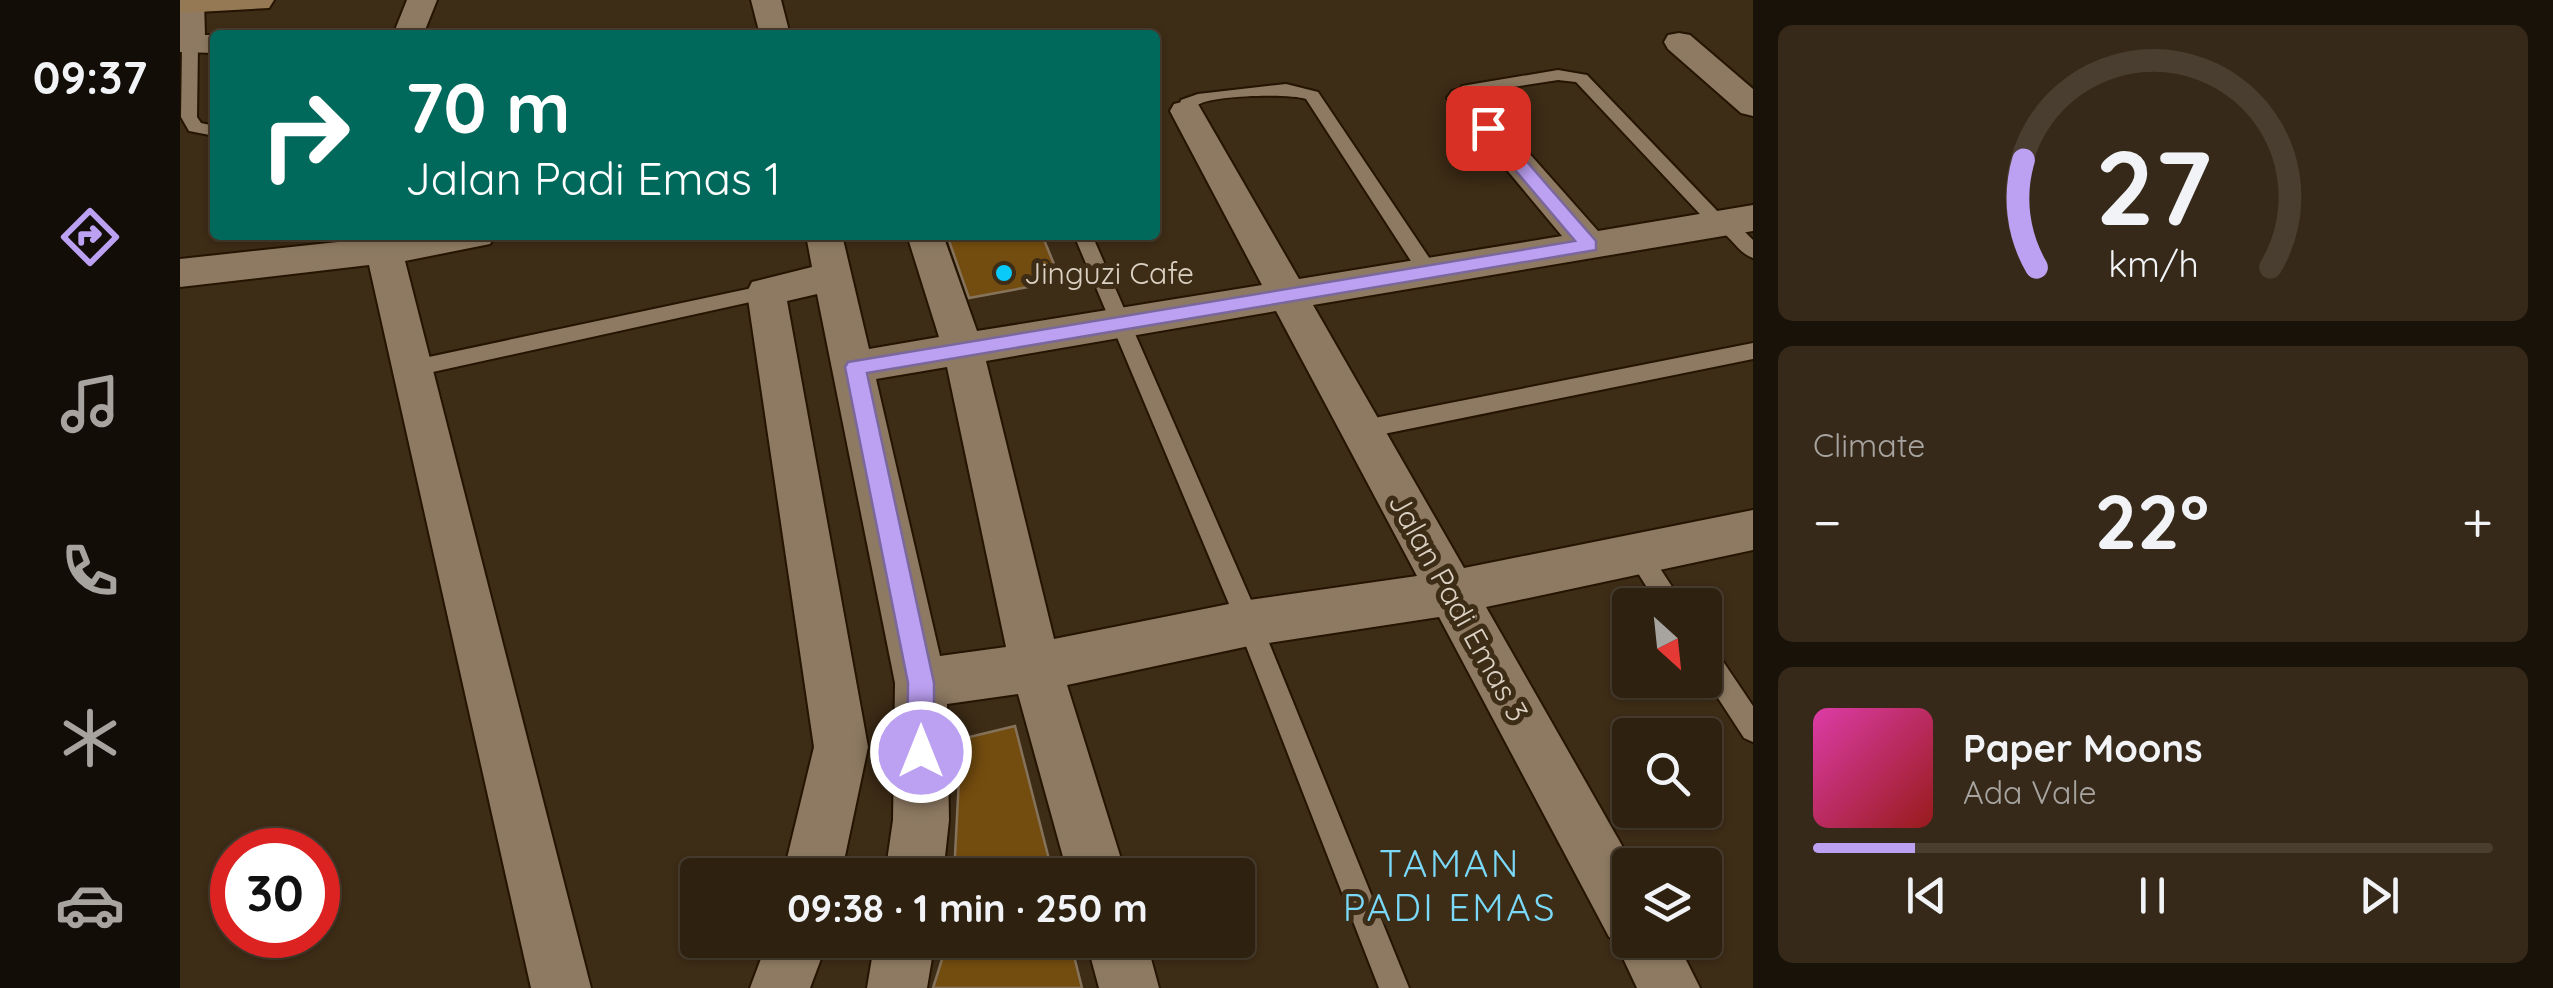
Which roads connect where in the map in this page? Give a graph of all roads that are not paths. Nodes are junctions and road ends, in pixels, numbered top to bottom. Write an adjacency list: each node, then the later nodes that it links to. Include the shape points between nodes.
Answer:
1 (256, 0): 4 (main road)
2 (422, 0): 5 (street)
3 (766, 0): 6 (street)
4 (185, 2): 8 (street)
5 (410, 30)
6 (774, 30)
7 (1679, 42): 10 (street)
8 (203, 44): 12 (lane, via 190,117 195,127)
9 (1463, 98): 13 (lane, via 1468,89 1581,78); 17 (street)
10 (1753, 106)
11 (1186, 111): 21 (lane, via 1198,99 1285,90 1312,96); 24 (street, Jalan Padi Emas 3)
12 (210, 130)
13 (1733, 221): 17 (street); 19 (lane)
14 (445, 240): 18 (street)
15 (927, 240): 27 (street)
16 (1084, 240): 25 (lane)
17 (1590, 246): 21 (street)
18 (384, 250): 22 (street); 29 (street)
19 (1753, 251)
20 (830, 256): 23 (street); 28 (street)
21 (1429, 273): 24 (street)
22 (180, 274)
23 (766, 292): 29 (lane); 40 (street, via 842,747)
24 (1289, 296): 25 (street); 30 (street, Jalan Padi Emas 3)
25 (1120, 325): 27 (street); 35 (lane)
26 (1753, 351): 30 (lane)
27 (964, 352): 28 (street); 36 (street)
28 (856, 367): 38 (street)
29 (410, 369): 48 (street)
30 (1364, 429): 34 (street, Jalan Padi Emas 3)
31 (1753, 530): 32 (street)
32 (1638, 554): 33 (lane); 34 (street)
33 (1661, 588)
34 (1449, 593): 35 (street); 43 (street, Jalan Padi Emas 3)
35 (1249, 624): 36 (street); 52 (lane)
36 (1036, 668): 38 (street); 42 (street)
37 (1722, 682): 39 (lane)
38 (921, 683): 41 (street)
39 (1753, 728)
40 (816, 858)
41 (916, 858)
42 (1091, 858)
43 (1612, 884)
44 (791, 958): 49 (street)
45 (902, 958): 50 (street)
46 (1121, 958): 51 (street)
47 (1653, 958): 53 (street)
48 (561, 988)
49 (780, 988)
50 (896, 988)
51 (1130, 988)
52 (1394, 988)
53 (1670, 988)

